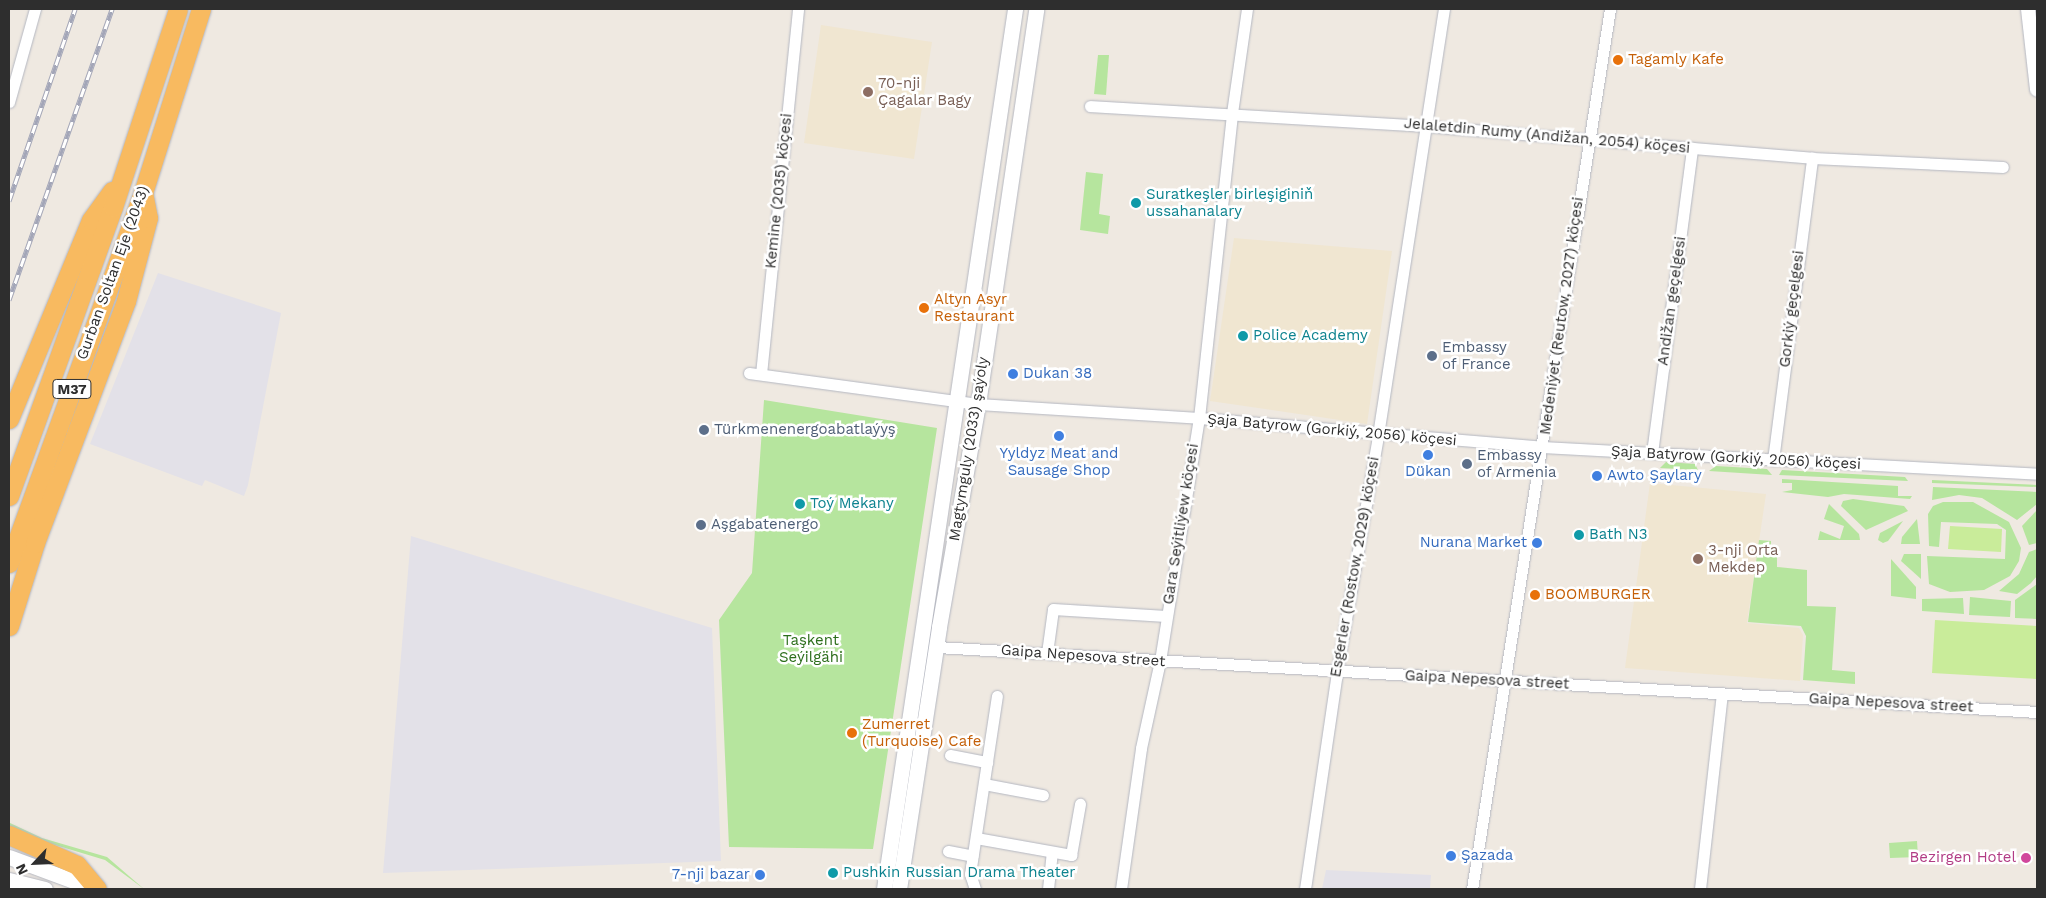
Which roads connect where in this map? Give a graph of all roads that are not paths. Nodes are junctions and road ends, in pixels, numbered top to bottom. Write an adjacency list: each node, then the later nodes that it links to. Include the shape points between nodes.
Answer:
1 (35, 9): 13 (street)
2 (178, 9): 21 (highway, Gurban Soltan Eje (2043) / M37)
3 (201, 9): 22 (highway, Gurban Soltan Eje (2043) / M37)
4 (798, 9): 24 (street, Kemine (2035) köçesi)
5 (1015, 9): 25 (main road, Magtymguly (2033) şaýoly)
6 (1036, 9): 26 (main road, Magtymguly (2033) şaýoly)
7 (1247, 9): 15 (street, Gara Seýitliýew köçesi)
8 (1444, 9): 16 (street, Esgerler (Rostow, 2029) köçesi)
9 (1610, 9): 17 (street, Medeniýet (Reutow, 2027) köçesi)
10 (2028, 9): 12 (street)
11 (2037, 63): 12 (street)
12 (2037, 84)
13 (9, 102)
14 (1090, 106): 15 (street, Jelaletdin Rumy (Andižan, 2054) köçesi)
15 (1232, 113): 16 (street, Jelaletdin Rumy (Andižan, 2054) köçesi); 27 (street, Gara Seýitliýew köçesi)
16 (1425, 126): 17 (street, Jelaletdin Rumy (Andižan, 2054) köçesi); 29 (street, Esgerler (Rostow, 2029) köçesi)
17 (1589, 141): 18 (street, Jelaletdin Rumy (Andižan, 2054) köçesi); 30 (street, Medeniýet (Reutow, 2027) köçesi)
18 (1692, 148): 19 (street, Jelaletdin Rumy (Andižan, 2054) köçesi); 31 (street, Andižan geçelgesi)
19 (1812, 158): 20 (street, Jelaletdin Rumy (Andižan, 2054) köçesi); 32 (street, Gorkiý geçelgesi)
20 (2003, 167)
21 (122, 178): 28 (highway, via 91,220); 34 (highway, Gurban Soltan Eje (2043) / M37)
22 (143, 193): 35 (highway, Gurban Soltan Eje (2043) / M37); 37 (highway, via 148,218 126,301 35,543)
23 (749, 373): 24 (street, Şaja Batyrow (Gorkiý, 2056) köçesi)
24 (761, 374): 25 (street, Şaja Batyrow (Gorkiý, 2056) köçesi)
25 (959, 403): 26 (street, Şaja Batyrow (Gorkiý, 2056) köçesi); 60 (main road, Magtymguly (2033) şaýoly)
26 (978, 404): 27 (street, Şaja Batyrow (Gorkiý, 2056) köçesi); 38 (main road, Magtymguly (2033) şaýoly)
27 (1199, 418): 29 (street, Şaja Batyrow (Gorkiý, 2056) köçesi); 36 (street, Gara Seýitliýew köçesi)
28 (9, 419)
29 (1378, 435): 30 (street, Şaja Batyrow (Gorkiý, 2056) köçesi); 41 (street, Esgerler (Rostow, 2029) köçesi)
30 (1543, 447): 31 (street, Şaja Batyrow (Gorkiý, 2056) köçesi); 42 (street, Medeniýet (Reutow, 2027) köçesi)
31 (1652, 453): 32 (street, Şaja Batyrow (Gorkiý, 2056) köçesi)
32 (1773, 460): 33 (street, Şaja Batyrow (Gorkiý, 2056) köçesi)
33 (2037, 474)
34 (9, 496)
35 (9, 563)
36 (1166, 616): 39 (street, via 1053,609); 40 (street, Gara Seýitliýew köçesi)
37 (9, 626)
38 (937, 648): 39 (street, Gaipa Nepesova street); 61 (main road, Magtymguly (2033) şaýoly)
39 (1047, 653): 40 (street, Gaipa Nepesova street)
40 (1160, 662): 41 (street, Gaipa Nepesova street); 64 (street, Gara Seýitliýew köçesi, via 1141,748)
41 (1337, 671): 42 (street, Gaipa Nepesova street); 65 (street, Esgerler (Rostow, 2029) köçesi)
42 (1506, 682): 43 (street, Gaipa Nepesova street); 66 (street, Medeniýet (Reutow, 2027) köçesi)
43 (1722, 694): 45 (street, Gaipa Nepesova street); 67 (street)
44 (997, 696): 47 (street)
45 (2037, 712)
46 (950, 755): 47 (street)
47 (987, 762): 48 (street)
48 (984, 784): 49 (street); 52 (street)
49 (1043, 795)
50 (1080, 804): 54 (street, via 1072,854)
51 (9, 835): 59 (highway, via 78,865)
52 (976, 838): 54 (street); 55 (street)
53 (948, 851): 55 (street)
54 (1052, 853): 63 (street)
55 (973, 856): 62 (street, via 970,874)
56 (9, 857): 59 (main road)
57 (9, 880): 58 (main road)
58 (44, 889)
59 (96, 889)
60 (884, 889)
61 (899, 889)
62 (975, 889)
63 (1048, 889)
64 (1121, 889)
65 (1305, 889)
66 (1472, 889)
67 (1700, 889)

